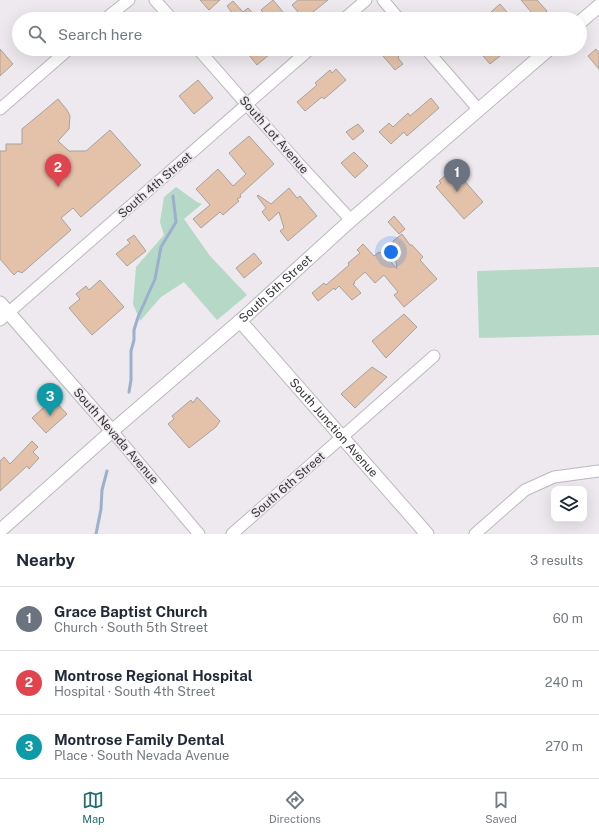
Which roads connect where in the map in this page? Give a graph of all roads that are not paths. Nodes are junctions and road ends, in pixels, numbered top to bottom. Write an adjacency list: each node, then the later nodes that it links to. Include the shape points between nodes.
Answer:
1 (128, 0): 6 (street)
2 (156, 0): 7 (street)
3 (366, 0): 8 (street)
4 (383, 0): 9 (street)
5 (599, 6): 10 (street)
6 (113, 12)
7 (166, 12)
8 (352, 12)
9 (393, 12)
10 (587, 16)
11 (61, 56): 17 (street)
12 (204, 56): 16 (street, South Lot Avenue)
13 (302, 56): 16 (street, South 4th Street)
14 (432, 56): 18 (street)
15 (541, 56): 18 (street, South 5th Street)
16 (247, 104): 19 (street, South Lot Avenue); 20 (street, South 4th Street)
17 (0, 109)
18 (479, 110): 19 (street, South 5th Street)
19 (351, 220): 21 (street, South 5th Street)
20 (3, 312): 23 (street, South Nevada Avenue)
21 (240, 321): 23 (street, South 5th Street); 24 (street, South Junction Avenue)
22 (434, 356): 24 (street, South 6th Street)
23 (112, 431): 26 (street, South 5th Street); 27 (street, South Nevada Avenue)
24 (342, 437): 28 (street, South 6th Street); 29 (street, South Junction Avenue)
25 (599, 471): 30 (street, via 554,477 525,490)
26 (2, 529)
27 (199, 534)
28 (232, 534)
29 (427, 534)
30 (475, 534)

